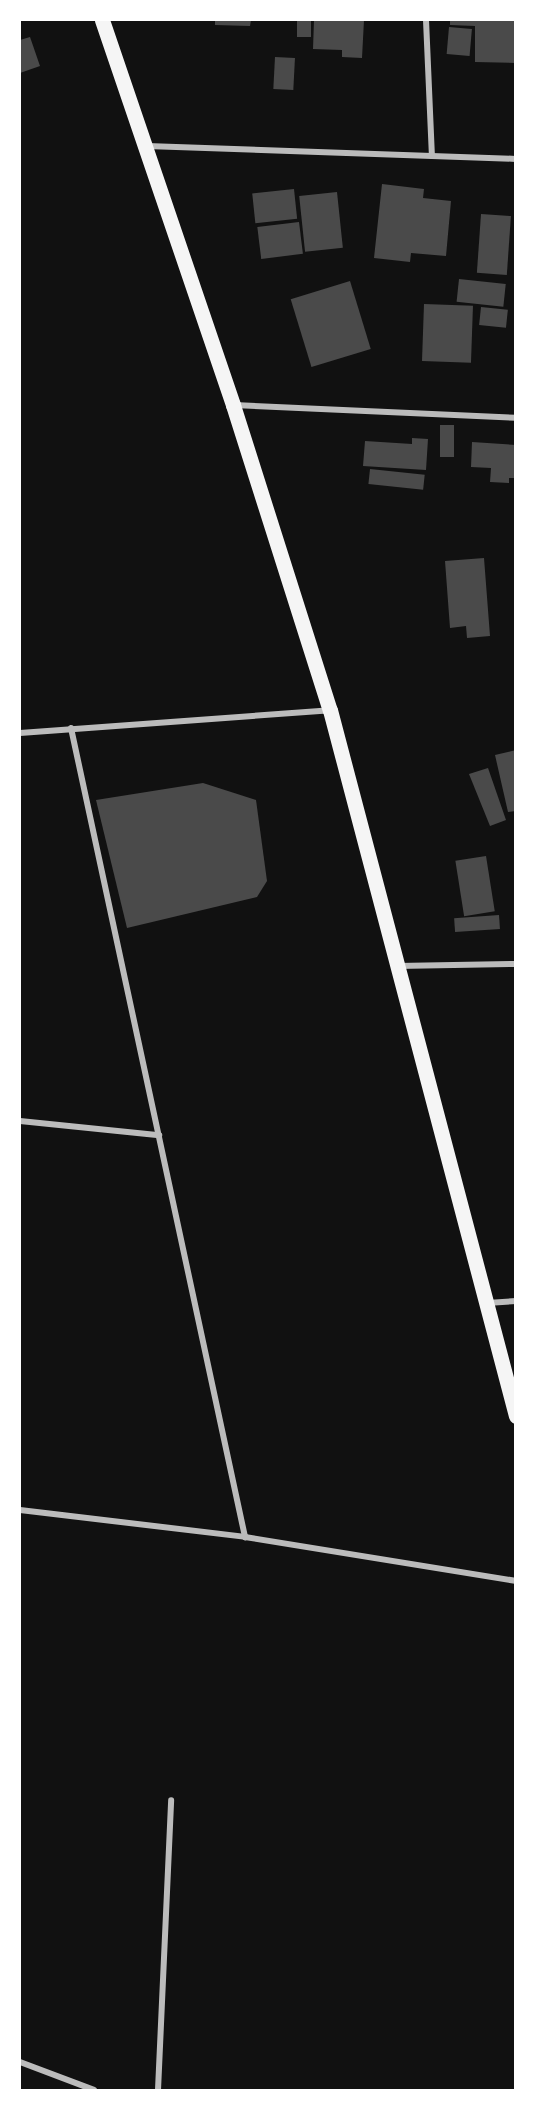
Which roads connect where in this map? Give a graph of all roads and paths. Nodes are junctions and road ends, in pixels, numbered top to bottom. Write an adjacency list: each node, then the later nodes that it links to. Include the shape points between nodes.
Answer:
1 (102, 20): 3 (main road)
2 (426, 20): 4 (street)
3 (144, 146): 4 (street); 6 (main road)
4 (432, 156): 5 (street)
5 (516, 159)
6 (233, 405): 7 (street); 8 (main road)
7 (516, 418)
8 (330, 710): 9 (street); 12 (main road)
9 (71, 728): 10 (street); 14 (street)
10 (20, 733)
11 (516, 964): 12 (street)
12 (397, 966): 16 (main road)
13 (20, 1121): 14 (street)
14 (159, 1135): 19 (street)
15 (516, 1301): 16 (street)
16 (487, 1303): 17 (main road)
17 (516, 1416)
18 (20, 1510): 19 (street)
19 (245, 1537): 20 (street)
20 (516, 1581)
21 (171, 1800): 24 (street)
22 (20, 2062): 23 (street)
23 (94, 2091)
24 (158, 2091)

